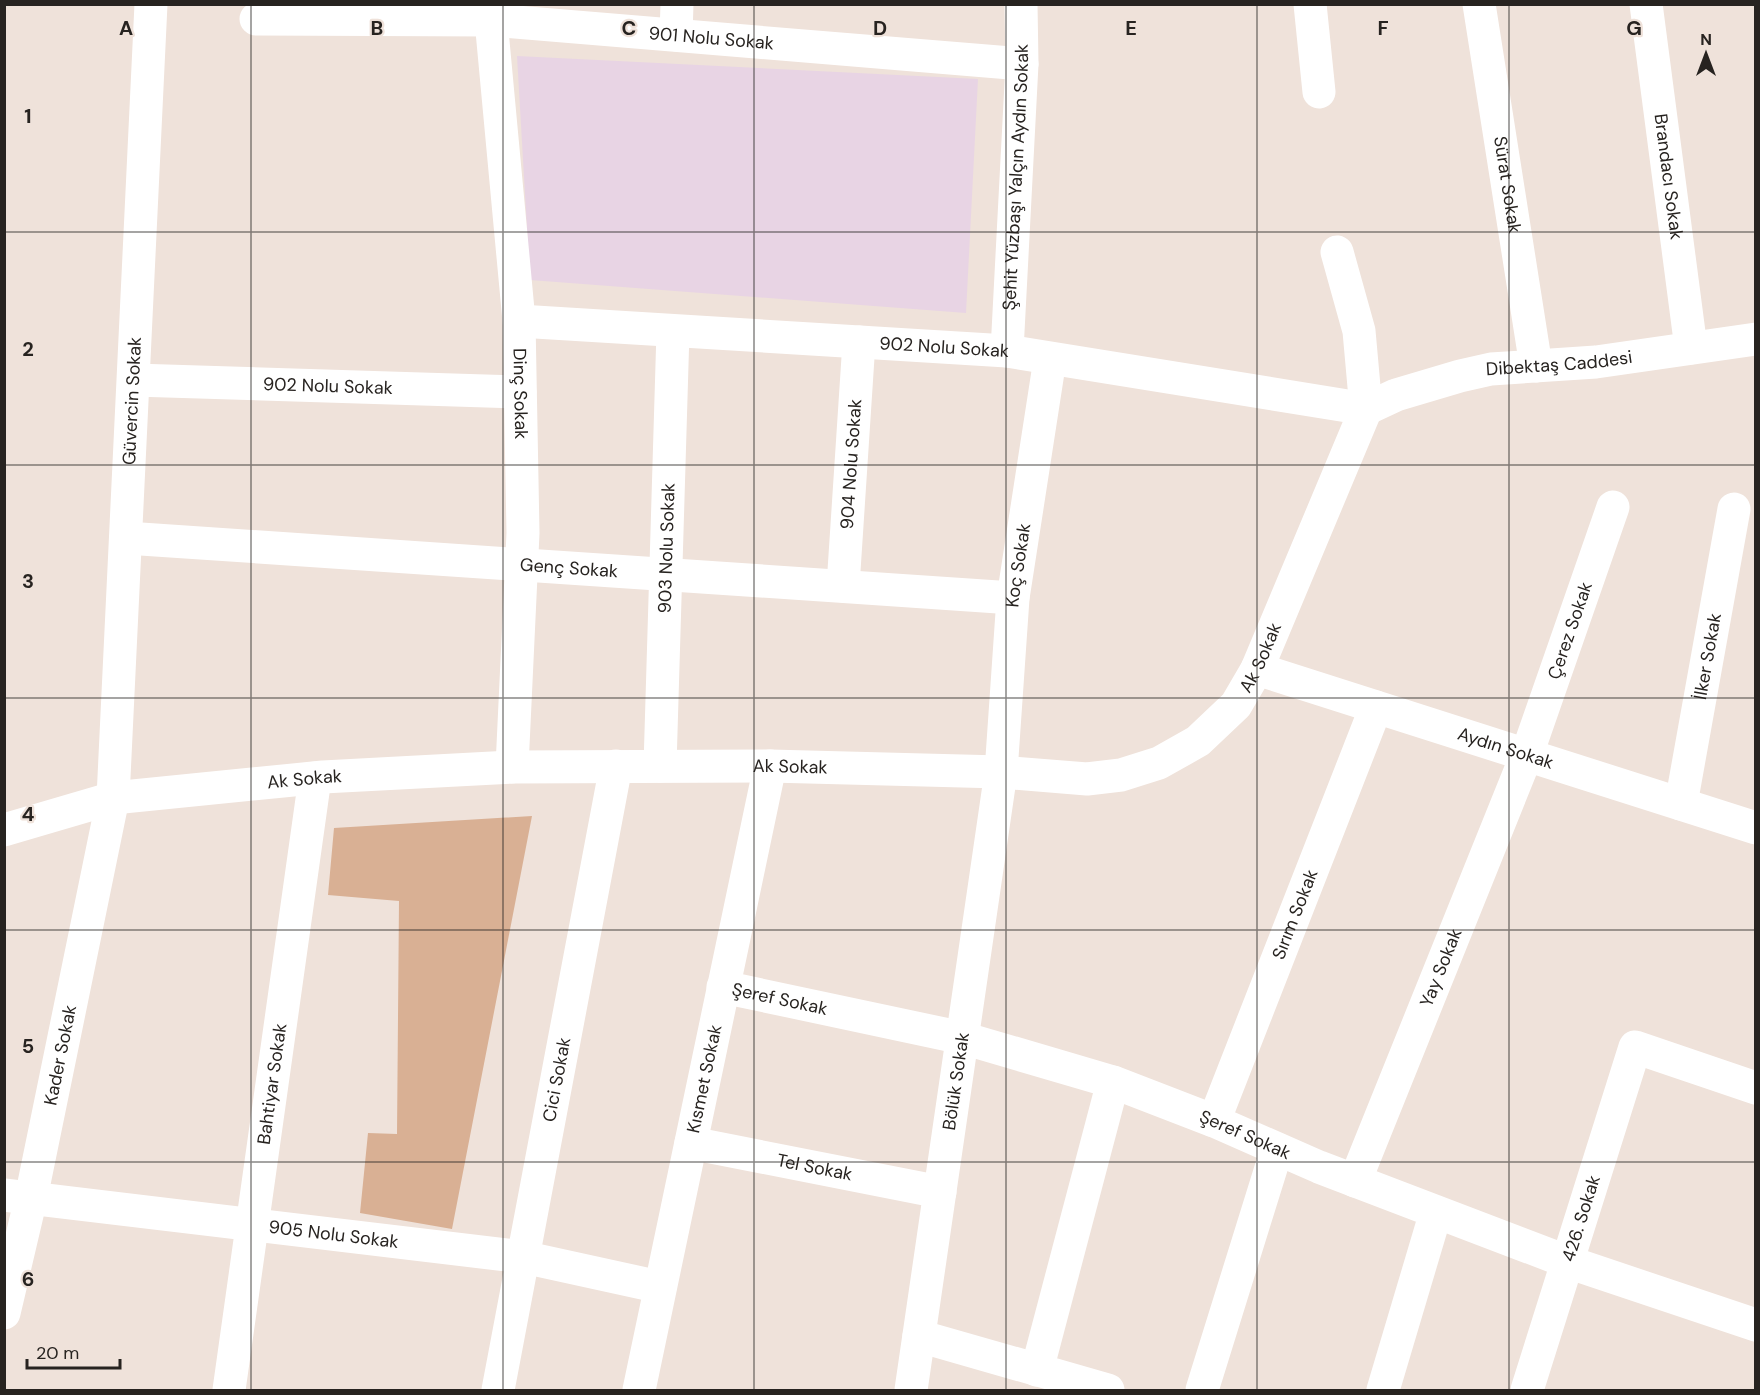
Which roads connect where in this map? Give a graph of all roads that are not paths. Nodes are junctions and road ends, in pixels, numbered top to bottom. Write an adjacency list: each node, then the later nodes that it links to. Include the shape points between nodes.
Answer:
1 (151, 4): 21 (street, Güvercin Sokak)
2 (1021, 4): 10 (street, Şehit Yüzbaşı Yalçın Aydın Sokak)
3 (1310, 4): 11 (street)
4 (1479, 4): 20 (street, Sürat Sokak)
5 (1646, 4): 17 (street, Brandacı Sokak)
6 (393, 12): 7 (street, 901 Nolu Sokak); 8 (street, 901 Nolu Sokak)
7 (256, 19)
8 (491, 20): 9 (street, 901 Nolu Sokak); 13 (street, Dinç Sokak)
9 (677, 20): 10 (street, 901 Nolu Sokak)
10 (1022, 64): 18 (street, Şehit Yüzbaşı Yalçın Aydın Sokak)
11 (1319, 92)
12 (1337, 252): 23 (street, via 1359,331)
13 (519, 321): 14 (street, 902 Nolu Sokak); 22 (street, Dinç Sokak)
14 (673, 331): 16 (street, 902 Nolu Sokak); 28 (street, 903 Nolu Sokak)
15 (1755, 339): 17 (street, Dibektaş Caddesi)
16 (860, 342): 18 (street, 902 Nolu Sokak); 29 (street, 904 Nolu Sokak)
17 (1691, 348): 20 (street, Dibektaş Caddesi)
18 (1007, 351): 19 (street, 902 Nolu Sokak)
19 (1050, 359): 23 (street, 902 Nolu Sokak); 30 (street, Koç Sokak)
20 (1536, 366): 23 (street, Dibektaş Caddesi, via 1460,375)
21 (134, 380): 22 (street, 902 Nolu Sokak); 26 (street, Güvercin Sokak)
22 (520, 392): 27 (street, Dinç Sokak)
23 (1366, 409): 31 (street, Ak Sokak)
24 (1613, 507): 33 (street, Çerez Sokak)
25 (1734, 509): 41 (street, İlker Sokak)
26 (126, 538): 27 (street, Genç Sokak); 40 (street, Güvercin Sokak)
27 (522, 564): 28 (street, Genç Sokak); 37 (street, Dinç Sokak)
28 (666, 574): 29 (street, Genç Sokak); 35 (street, 903 Nolu Sokak)
29 (843, 586): 30 (street, Genç Sokak)
30 (1013, 598): 38 (street, Koç Sokak)
31 (1257, 669): 32 (street, Aydın Sokak); 38 (street, Ak Sokak, via 1236,705 1198,741 1158,763 1121,775 1086,779)
32 (1376, 706): 33 (street, Aydın Sokak); 48 (street, Sırım Sokak)
33 (1527, 754): 41 (street, Aydın Sokak); 51 (street, Yay Sokak)
34 (616, 766): 35 (street, Ak Sokak); 37 (street, Ak Sokak); 56 (street, Cici Sokak)
35 (660, 766): 36 (street, Ak Sokak)
36 (770, 766): 38 (street, Ak Sokak); 44 (street, Kısmet Sokak)
37 (512, 767): 39 (street, Ak Sokak)
38 (1001, 772): 45 (street, Bölük Sokak)
39 (315, 778): 40 (street, Ak Sokak); 55 (street, Bahtiyar Sokak)
40 (113, 798): 43 (street, Ak Sokak); 53 (street, Kader Sokak)
41 (1681, 804): 42 (street, Aydın Sokak)
42 (1755, 828)
43 (4, 830)
44 (723, 987): 45 (street, Şeref Sokak); 49 (street, Kısmet Sokak)
45 (963, 1038): 46 (street, Şeref Sokak); 52 (street, Bölük Sokak)
46 (1113, 1082): 48 (street, Şeref Sokak); 62 (street)
47 (1755, 1088): 57 (street, 426. Sokak, via 1635,1047)
48 (1214, 1121): 50 (street, Şeref Sokak)
49 (691, 1143): 52 (street, Tel Sokak); 58 (street, Kısmet Sokak)
50 (1277, 1149): 51 (street, Şeref Sokak); 68 (street)
51 (1355, 1181): 54 (street, Şeref Sokak)
52 (940, 1192): 61 (street, Bölük Sokak)
53 (18, 1197): 55 (street, 905 Nolu Sokak); 59 (street, Kader Sokak)
54 (1436, 1212): 57 (street, Şeref Sokak); 69 (street)
55 (252, 1224): 56 (street, 905 Nolu Sokak); 63 (street, Bahtiyar Sokak)
56 (523, 1257): 58 (street, 905 Nolu Sokak); 64 (street, Cici Sokak)
57 (1568, 1262): 60 (street, Şeref Sokak); 70 (street, 426. Sokak)
58 (660, 1287): 65 (street, Kısmet Sokak)
59 (4, 1313)
60 (1755, 1325)
61 (919, 1336): 62 (street); 66 (street, Bölük Sokak)
62 (1037, 1370): 67 (street)
63 (229, 1390)
64 (498, 1390)
65 (639, 1390)
66 (911, 1390)
67 (1108, 1390)
68 (1202, 1390)
69 (1383, 1390)
70 (1527, 1390)

